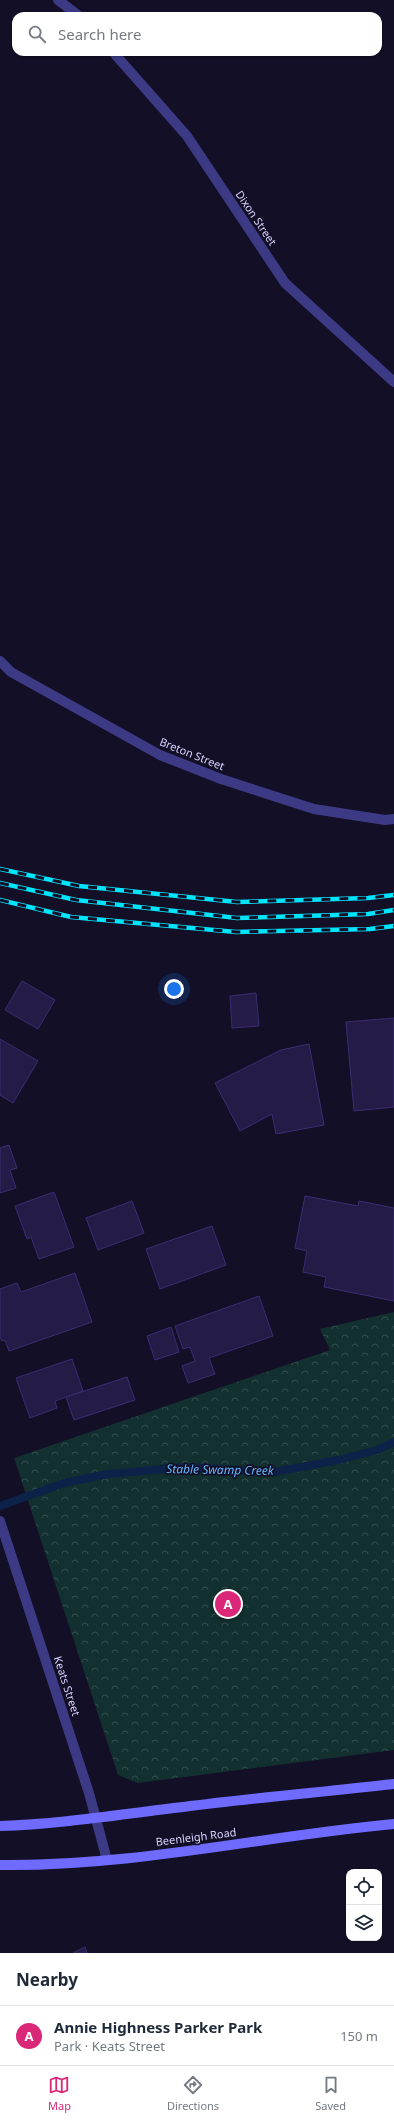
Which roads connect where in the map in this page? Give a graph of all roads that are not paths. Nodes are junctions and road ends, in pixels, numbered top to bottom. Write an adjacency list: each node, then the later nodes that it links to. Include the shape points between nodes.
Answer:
1 (58, 0): 2 (street)
2 (74, 12)
3 (117, 56): 4 (street, Dixon Street, via 187,136 285,283)
4 (394, 382)
5 (0, 661): 6 (street, Breton Street, via 11,672 160,755 221,779 314,809 385,820)
6 (394, 819)
7 (1, 1525): 9 (street, Keats Street)
8 (394, 1784): 9 (main road)
9 (96, 1819): 11 (main road); 12 (street, Keats Street)
10 (394, 1824): 12 (main road, Beenleigh Road)
11 (0, 1826)
12 (107, 1860): 13 (main road, Beenleigh Road, via 42,1866)
13 (0, 1865)

